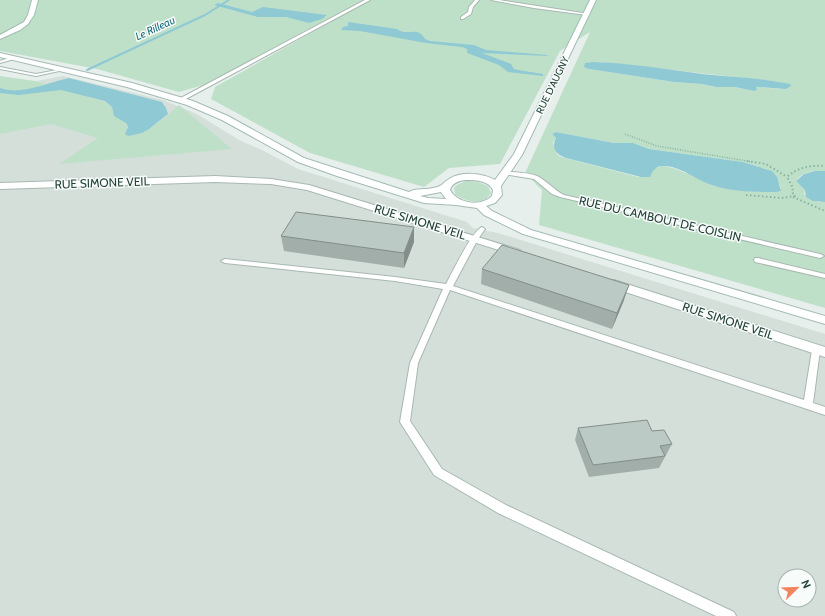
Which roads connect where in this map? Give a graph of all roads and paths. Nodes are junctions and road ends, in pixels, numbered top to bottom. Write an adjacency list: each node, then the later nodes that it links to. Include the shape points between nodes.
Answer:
1 (35, 0): 8 (main road, via 28,20)
2 (368, 0): 14 (lane)
3 (476, 0): 7 (lane, via 470,13)
4 (493, 0): 6 (lane)
5 (593, 0): 6 (main road, RUE D'AUGNY)
6 (586, 14): 17 (main road, RUE D'AUGNY, via 518,155)
7 (462, 18)
8 (0, 37)
9 (0, 55): 10 (main road)
10 (12, 58): 11 (lane); 13 (main road)
11 (0, 62)
12 (0, 68): 13 (lane, via 36,75)
13 (62, 70): 14 (main road)
14 (180, 100): 23 (main road, via 225,118 301,160)
15 (625, 134): 18 (path, via 658,146 766,164)
16 (825, 166): 18 (path, via 805,167)
17 (506, 171): 19 (main road); 21 (main road, RUE D'AUGNY); 34 (lane, RUE DU CAMBOUT DE COISLIN, via 534,177 554,193 562,196)
18 (787, 177): 25 (path)
19 (482, 178): 21 (main road); 22 (main road, via 457,178)
20 (0, 186): 32 (main road, RUE SIMONE VEIL, via 218,179 285,182)
21 (496, 186): 26 (main road, via 498,193)
22 (446, 188): 23 (main road, via 427,193); 27 (main road, via 447,195)
23 (401, 193): 27 (main road, via 427,201)
24 (746, 195): 25 (path, via 782,198)
25 (793, 196): 29 (path)
26 (494, 200): 28 (main road); 30 (main road)
27 (456, 202): 28 (main road)
28 (479, 205): 30 (main road, via 488,214)
29 (825, 211)
30 (508, 223): 40 (main road, via 527,232)
31 (482, 229): 32 (lane)
32 (475, 238): 33 (main road, RUE SIMONE VEIL); 39 (lane)
33 (528, 256)
34 (820, 256)
35 (758, 260): 37 (lane)
36 (225, 261): 39 (lane)
37 (825, 276)
38 (604, 280): 41 (main road, RUE SIMONE VEIL)
39 (448, 287): 42 (lane); 44 (lane, via 414,363 405,422 438,472 502,509)
40 (825, 320)
41 (821, 351): 42 (lane)
42 (808, 405): 43 (lane)
43 (825, 411)
44 (730, 616)

